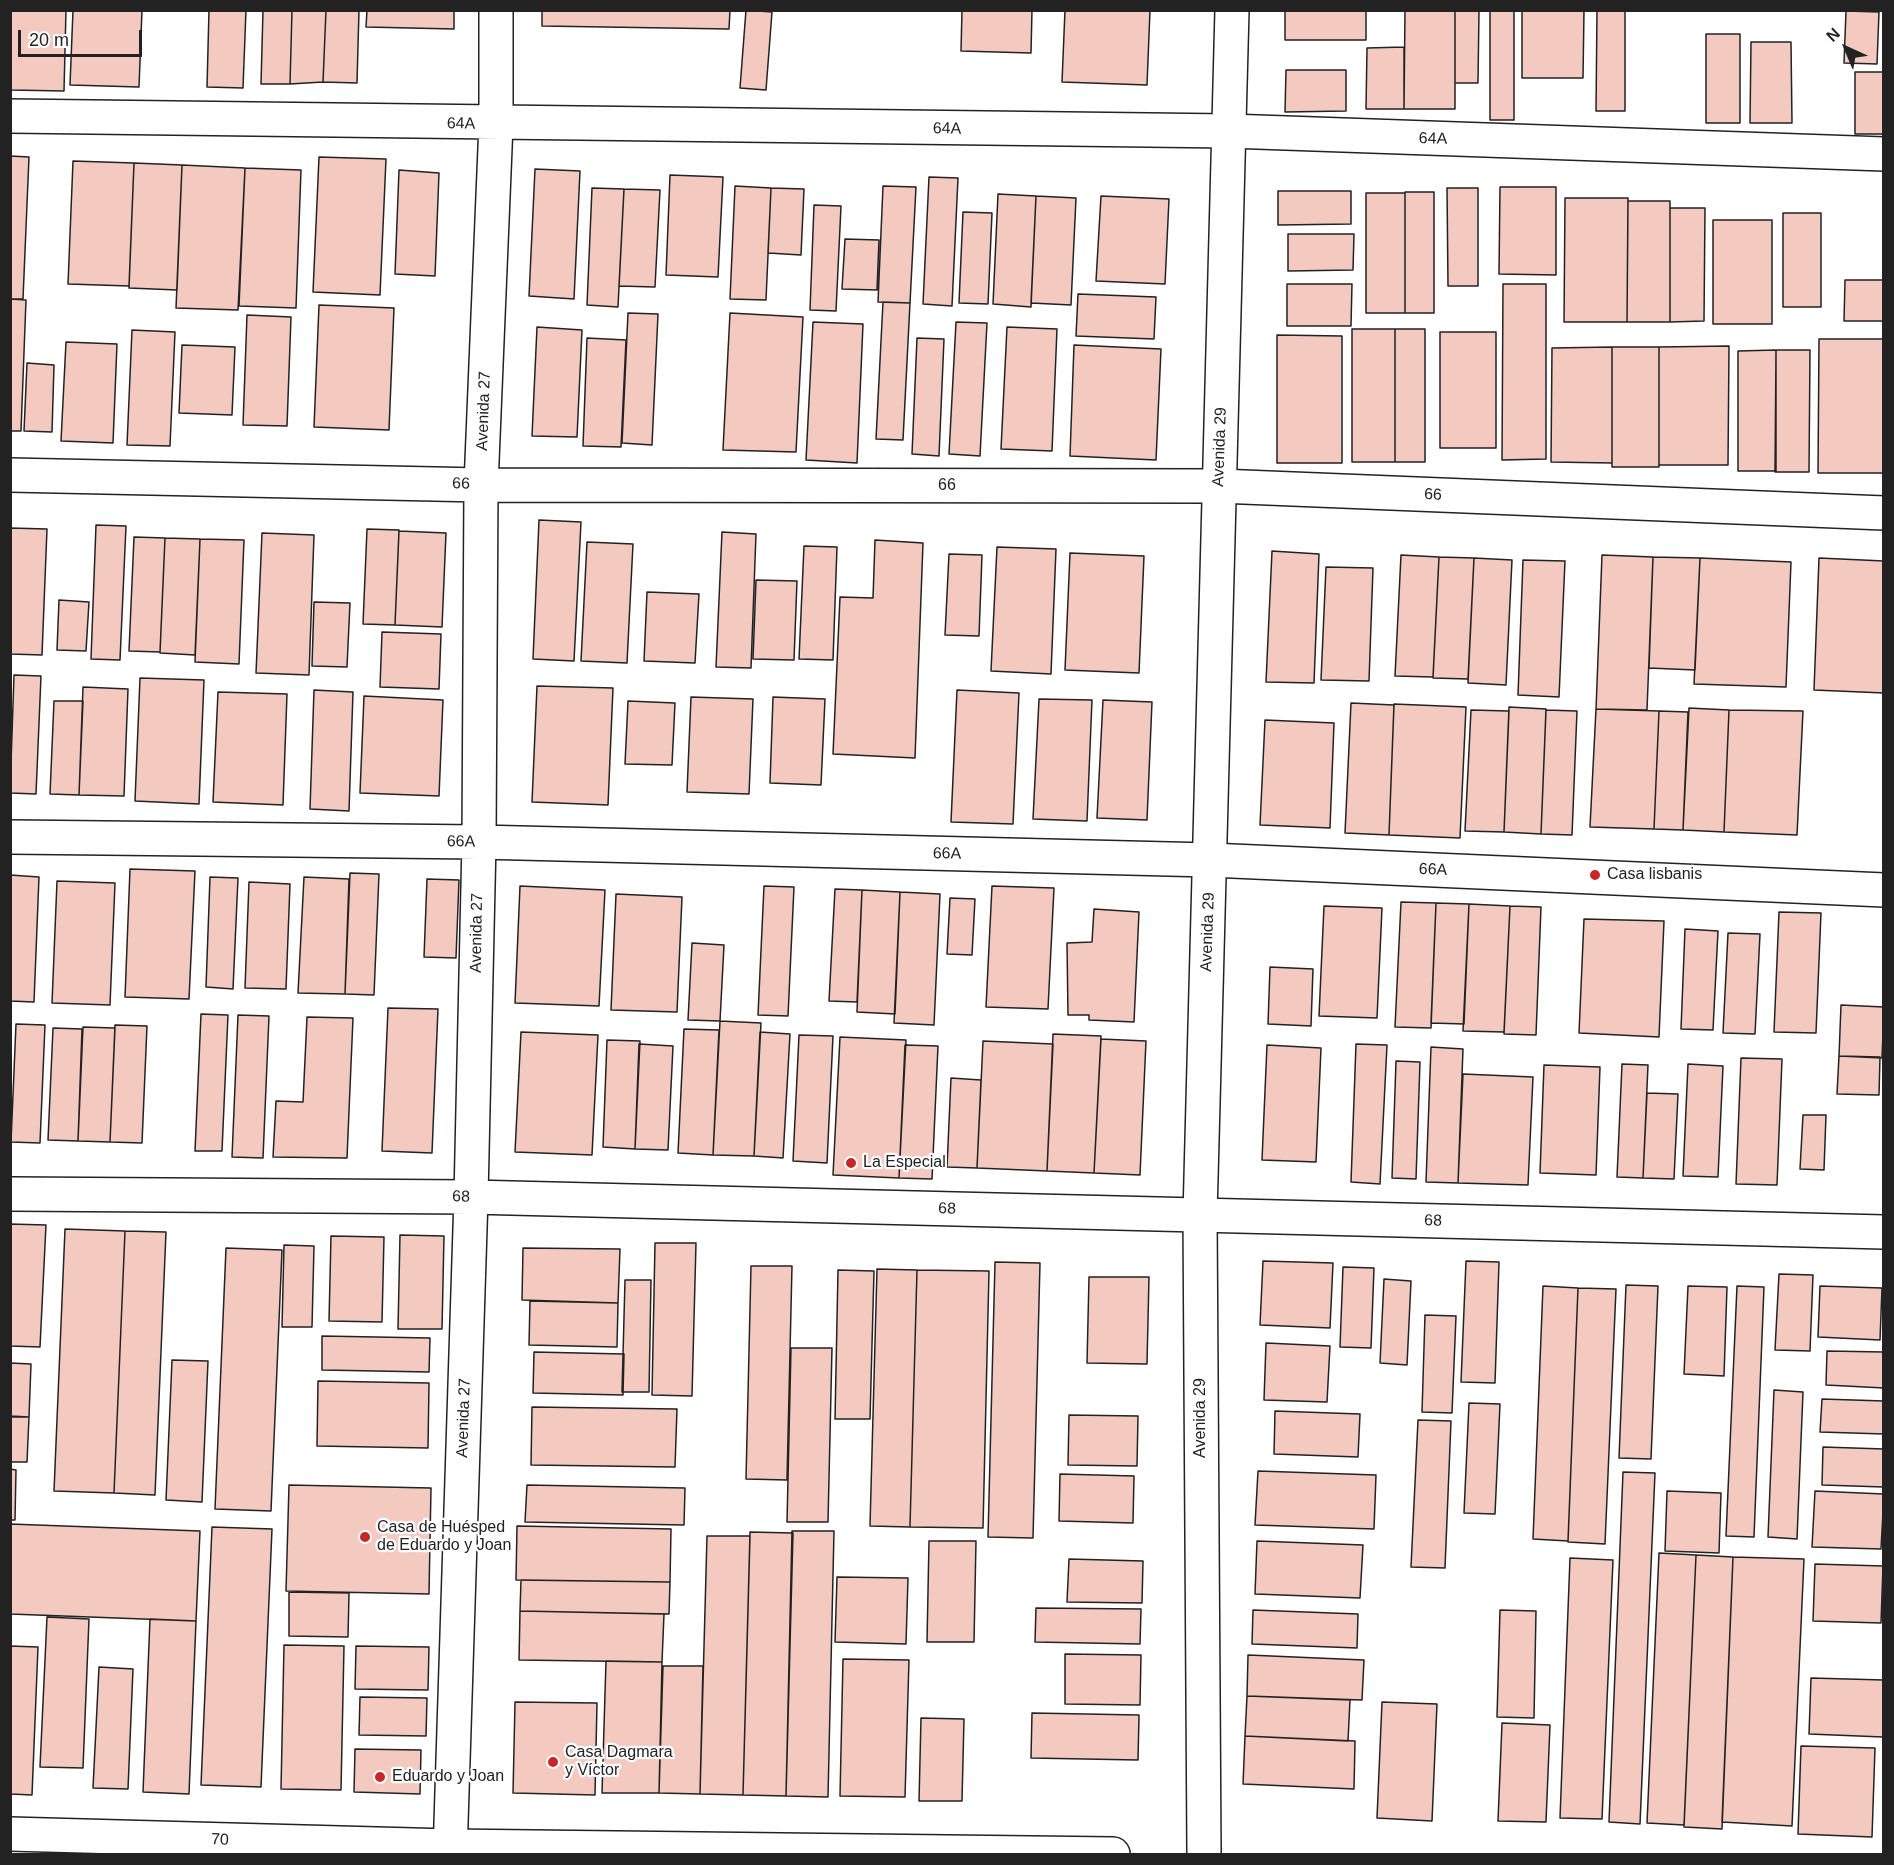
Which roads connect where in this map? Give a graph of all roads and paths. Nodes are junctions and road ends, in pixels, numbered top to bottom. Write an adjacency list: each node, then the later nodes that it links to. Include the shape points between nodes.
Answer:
1 (496, 10): 4 (street, Avenida 27)
2 (1232, 10): 5 (street, Avenida 29)
3 (10, 117): 4 (street, 64A)
4 (496, 124): 5 (street, 64A); 8 (street, Avenida 27)
5 (1229, 131): 6 (street, 64A); 9 (street, Avenida 29)
6 (1884, 154)
7 (10, 476): 8 (street, 66)
8 (481, 485): 9 (street, 66); 12 (street, Avenida 27)
9 (1219, 486): 10 (street, 66); 13 (street, Avenida 29)
10 (1884, 513)
11 (10, 837): 12 (street, 66A)
12 (478, 842): 13 (street, 66A); 16 (street, Avenida 27)
13 (1210, 860): 14 (street, 66A); 17 (street, Avenida 29)
14 (1884, 891)
15 (10, 1194): 16 (street, 68)
16 (471, 1197): 17 (street, 68); 20 (street, Avenida 27)
17 (1200, 1215): 18 (street, 68); 22 (street, Avenida 29)
18 (1884, 1232)
19 (10, 1834): 20 (street, 70)
20 (450, 1850): 21 (street, 70)
21 (1113, 1854)
22 (1204, 1854)

